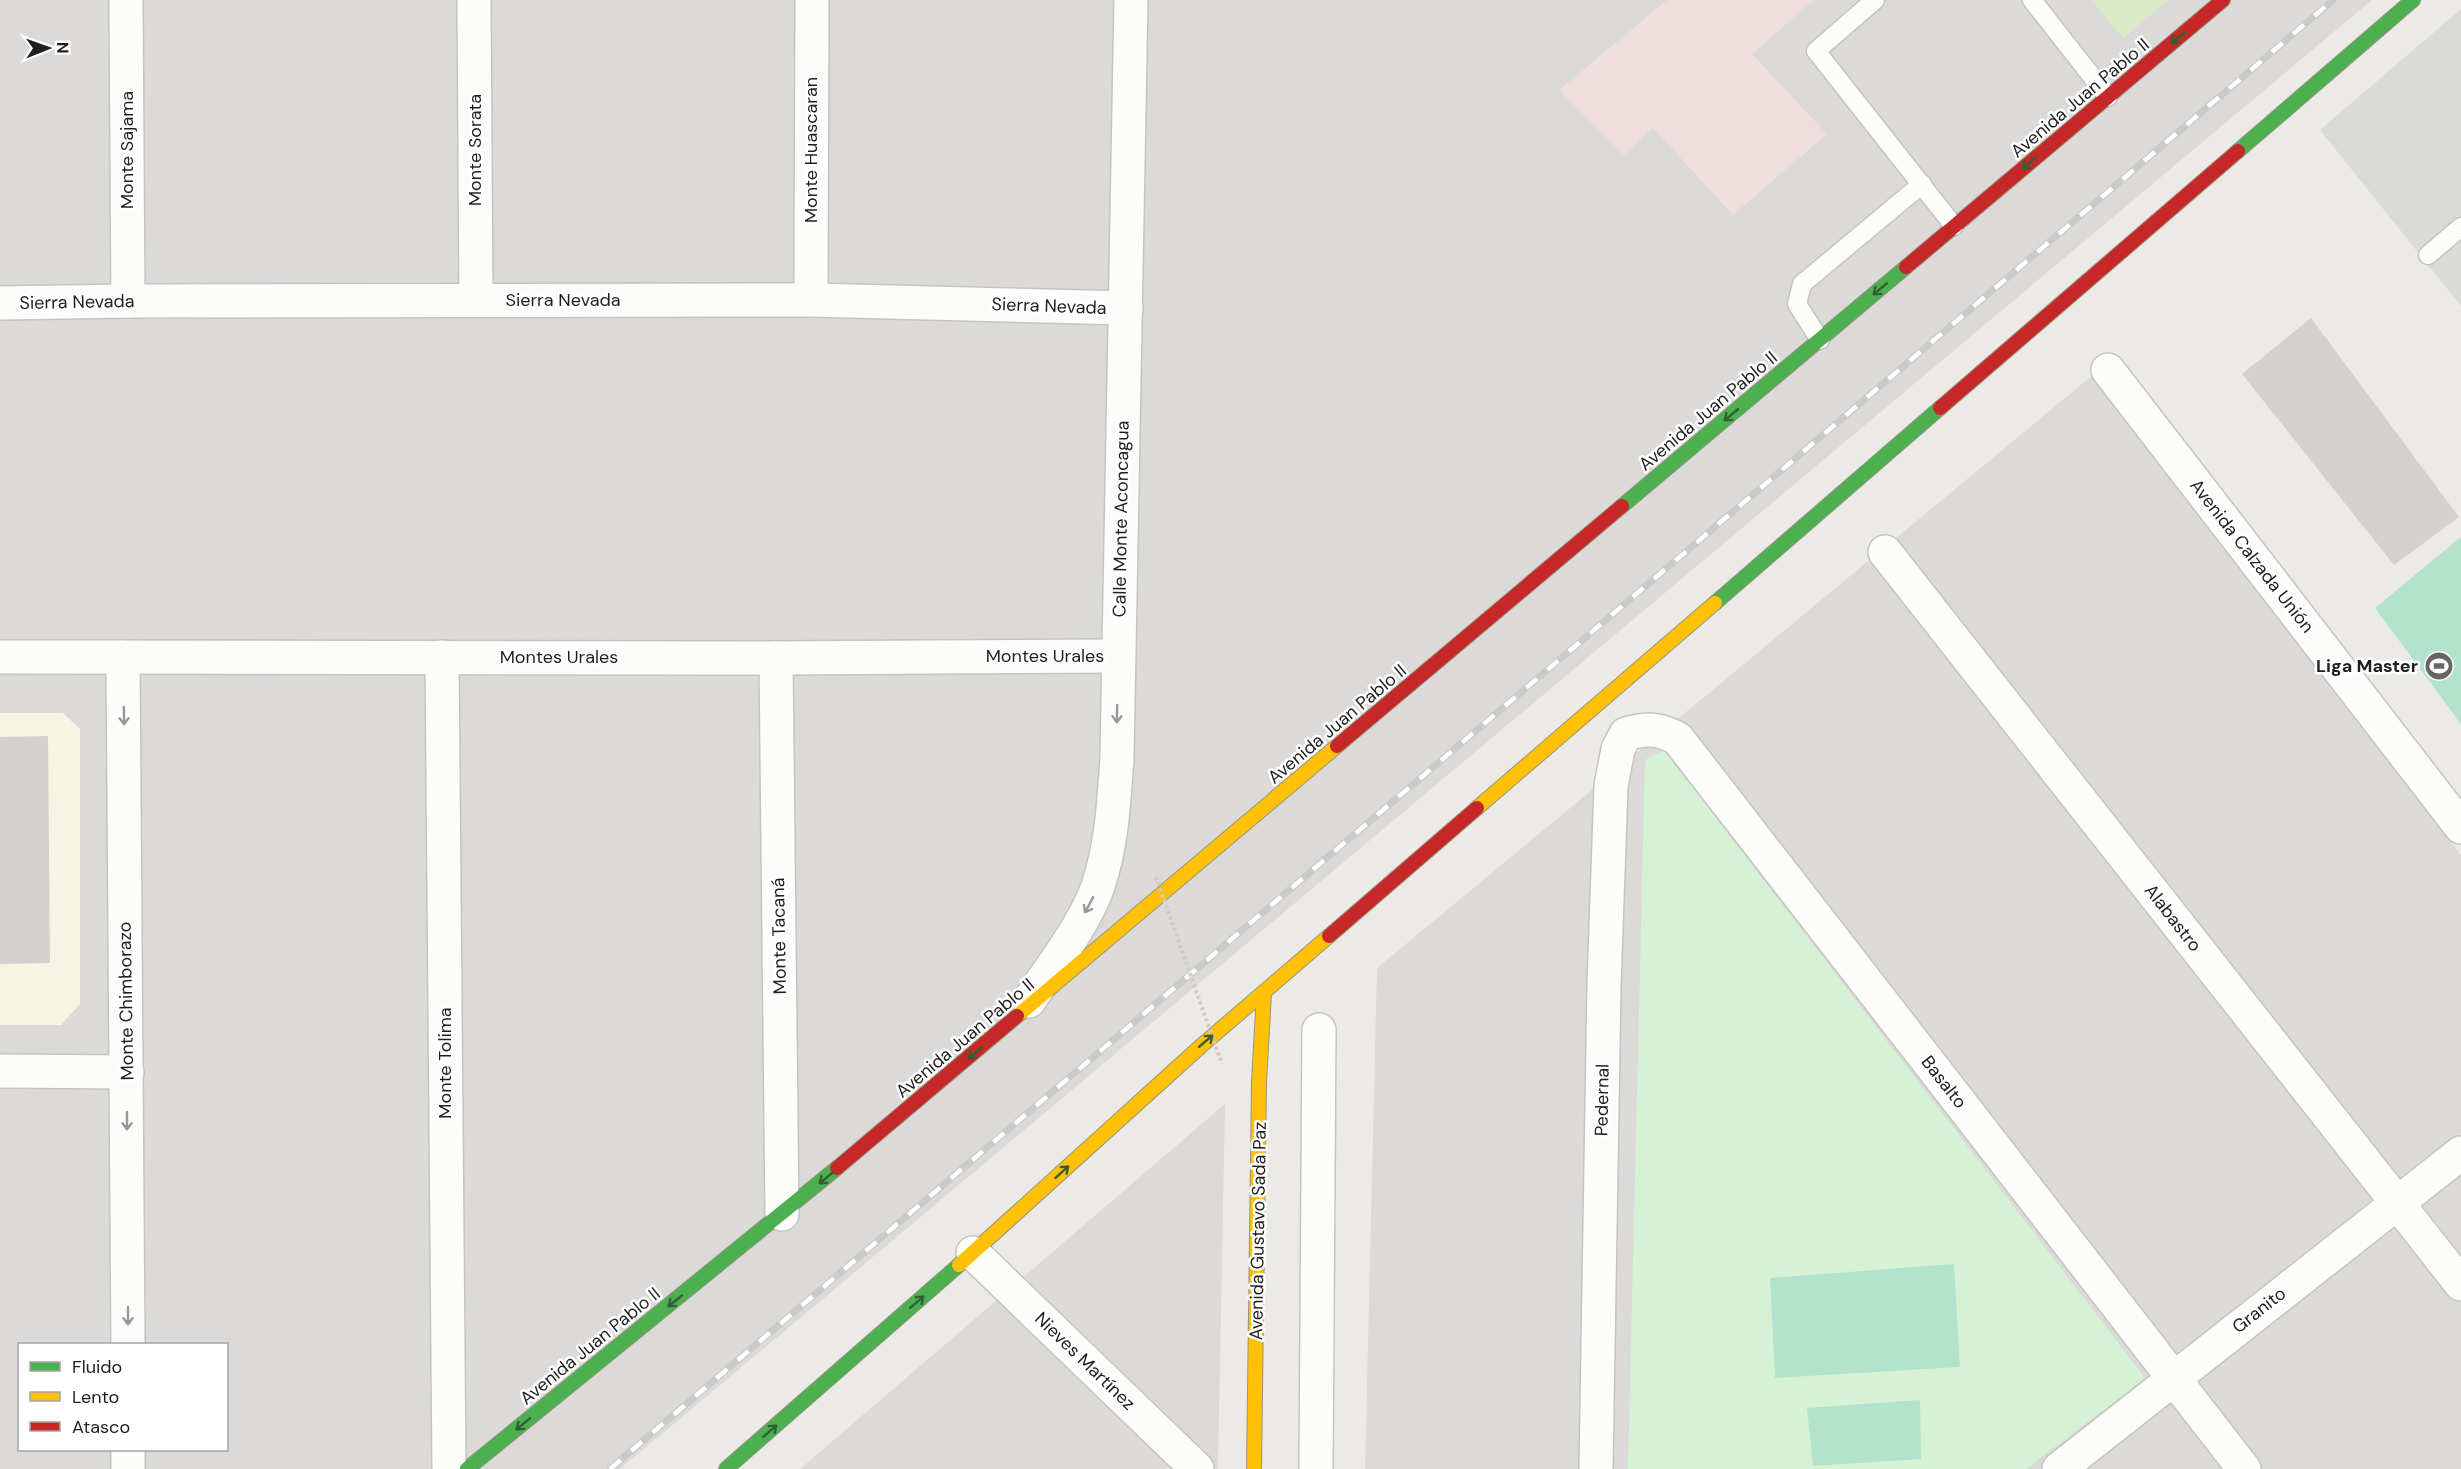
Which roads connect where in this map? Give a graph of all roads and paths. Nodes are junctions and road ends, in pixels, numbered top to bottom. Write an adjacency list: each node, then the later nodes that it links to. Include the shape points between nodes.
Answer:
1 (126, 0): 16 (street, Monte Sajama)
2 (474, 0): 14 (street, Monte Sorata)
3 (812, 0): 15 (street, Monte Huascaran)
4 (1131, 0): 18 (street, Calle Monte Aconcagua)
5 (1875, 0): 10 (lane, via 1816,51)
6 (2032, 0): 9 (lane)
7 (2223, 0): 9 (main road, Avenida Juan Pablo II, one-way to 9)
8 (2413, 0): 30 (main road)
9 (2108, 97): 11 (main road, Avenida Juan Pablo II, one-way to 11)
10 (1922, 184): 11 (lane); 19 (lane, via 1802,284 1797,304)
11 (1954, 226): 19 (main road, Avenida Juan Pablo II, one-way to 19)
12 (2461, 227): 13 (lane)
13 (2428, 255)
14 (476, 300): 15 (street, Sierra Nevada); 16 (street, Sierra Nevada)
15 (811, 300): 18 (street, Sierra Nevada)
16 (128, 301): 17 (street, Sierra Nevada)
17 (0, 303)
18 (1126, 308): 22 (street, Calle Monte Aconcagua)
19 (1820, 340): 31 (main road, Avenida Juan Pablo II, one-way to 31)
20 (2108, 370): 28 (street, Avenida Calzada Unión)
21 (1885, 552): 37 (street, Alabastro)
22 (1118, 656): 26 (street, Montes Urales); 31 (street, Calle Monte Aconcagua, one-way to 31, via 1117,758 1106,860 1098,888 1074,932)
23 (0, 657): 24 (street, Montes Urales)
24 (123, 657): 25 (street, Montes Urales); 35 (street, Monte Chimborazo, one-way to 35)
25 (442, 657): 26 (street, Montes Urales); 46 (street, Monte Tolima)
26 (776, 658): 38 (street, Monte Tacaná)
27 (1626, 734): 42 (street, Basalto, via 1653,729 1678,739); 51 (street, Pedernal, via 1618,749 1611,786)
28 (2461, 827)
29 (1156, 878): 33 (path, bridge)
30 (1264, 993): 39 (main road, one-way to 30); 49 (main road, Avenida Gustavo Sada Paz)
31 (1020, 1015): 38 (main road, Avenida Juan Pablo II, one-way to 38)
32 (1319, 1030): 50 (street)
33 (1222, 1064)
34 (0, 1071): 35 (street)
35 (127, 1072): 41 (street, Monte Chimborazo, one-way to 41)
36 (2461, 1153): 37 (street, Granito)
37 (2397, 1201): 40 (street, Alabastro); 42 (street, Granito)
38 (782, 1214): 47 (main road, Avenida Juan Pablo II, one-way to 47)
39 (973, 1253): 44 (main road, one-way to 39); 48 (street, Nieves Martínez)
40 (2461, 1284)
41 (128, 1343)
42 (2173, 1378): 52 (street, Granito); 53 (street, Basalto)
43 (128, 1451): 45 (street)
44 (738, 1465)
45 (128, 1469)
46 (449, 1469)
47 (467, 1469)
48 (1197, 1469)
49 (1254, 1469)
50 (1316, 1469)
51 (1596, 1469)
52 (2059, 1469)
53 (2244, 1469)

